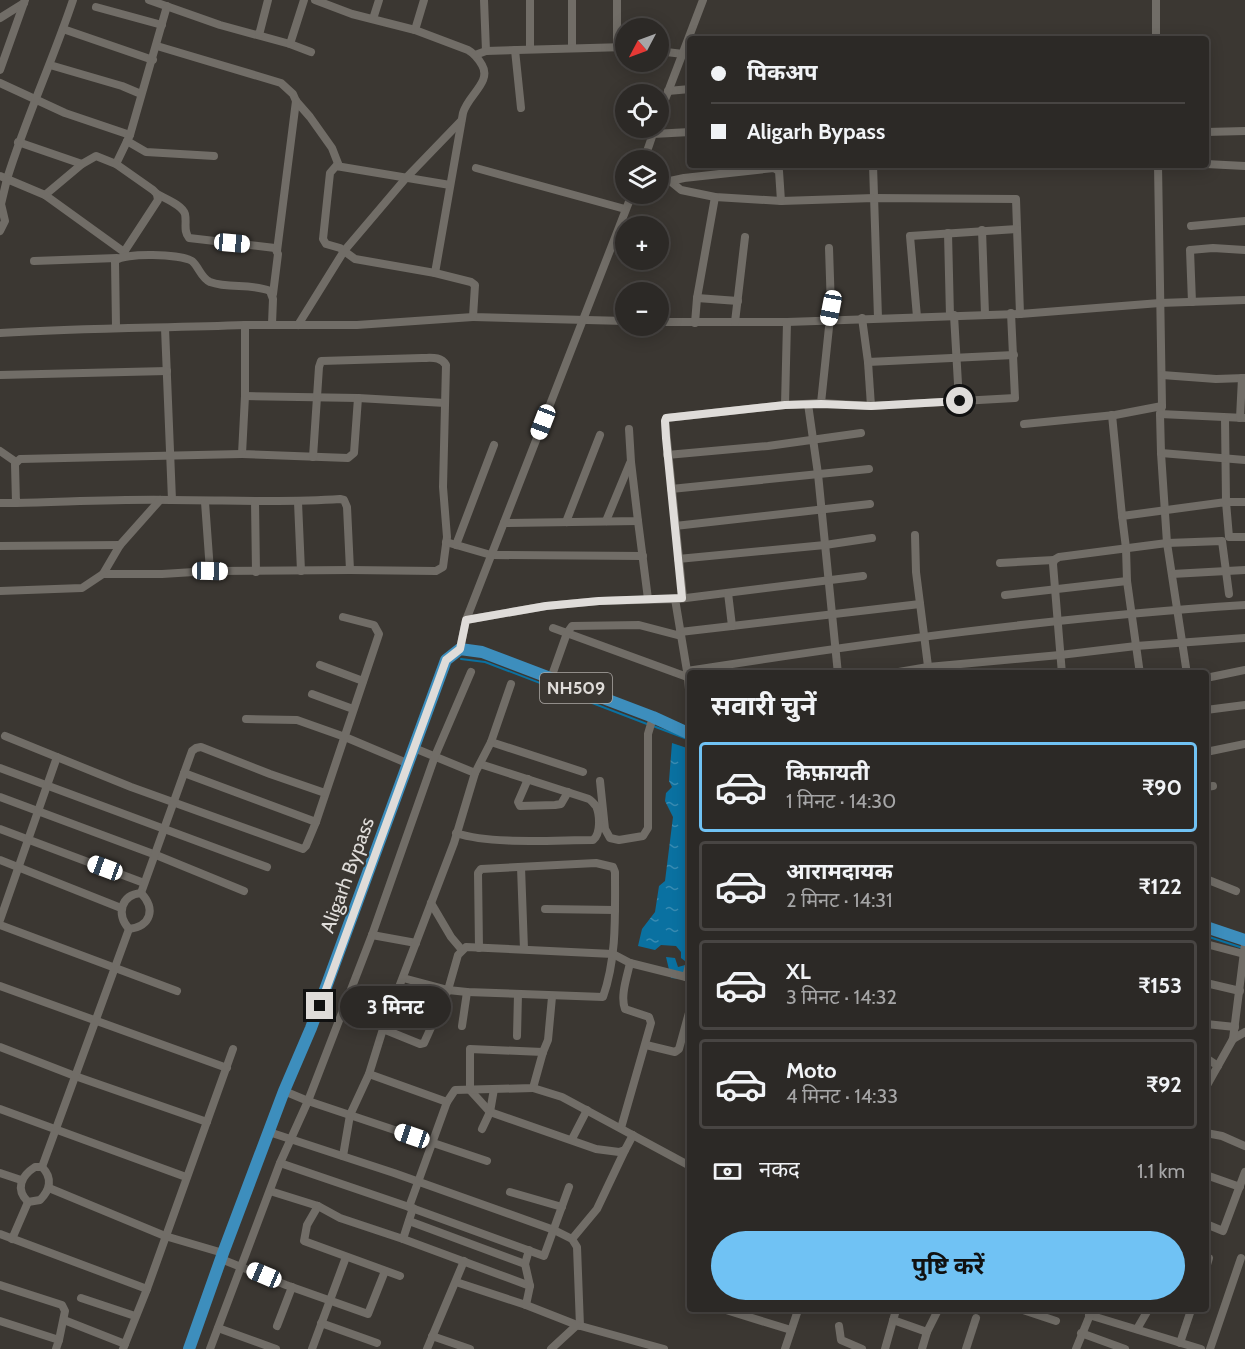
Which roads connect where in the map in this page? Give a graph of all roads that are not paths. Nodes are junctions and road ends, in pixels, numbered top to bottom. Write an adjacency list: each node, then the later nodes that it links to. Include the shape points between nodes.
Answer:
1 (73, 0): 21 (street)
2 (149, 0): 15 (street)
3 (268, 0): 23 (street)
4 (304, 0): 27 (street)
5 (315, 0): 19 (street)
6 (379, 0): 19 (street)
7 (424, 0): 22 (street)
8 (484, 0): 33 (street)
9 (530, 0): 30 (street)
10 (572, 0): 31 (street)
11 (617, 0): 18 (street)
12 (703, 0): 24 (street)
13 (1156, 0): 25 (street)
14 (25, 1): 17 (street); 40 (street)
15 (167, 6): 20 (street); 23 (street)
16 (96, 7): 20 (street)
17 (0, 18)
18 (619, 18)
19 (373, 19): 22 (street)
20 (162, 25): 28 (street)
21 (63, 29): 38 (street); 39 (street)
22 (415, 30): 37 (street)
23 (259, 35): 27 (street)
24 (690, 36)
25 (1156, 36)
26 (687, 43): 36 (street)
27 (290, 44): 34 (street)
28 (157, 46): 38 (street); 47 (street, via 281,83)
29 (615, 46): 31 (street)
30 (531, 48): 31 (street); 32 (street)
31 (572, 48)
32 (515, 50): 33 (street); 48 (street)
33 (486, 51): 37 (street)
34 (311, 52)
35 (669, 52): 36 (street)
36 (683, 54): 42 (street)
37 (475, 55): 49 (street, via 485,77 465,105)
38 (153, 60): 45 (street)
39 (50, 65): 45 (street); 46 (street)
40 (0, 70)
41 (0, 83): 46 (street)
42 (669, 89)
43 (687, 89): 44 (street)
44 (669, 91)
45 (141, 94): 54 (street)
46 (36, 99): 54 (street); 55 (street)
47 (296, 100): 60 (street, via 332,148); 85 (street)
48 (521, 108)
49 (461, 121): 66 (street); 68 (street)
50 (669, 131): 52 (street)
51 (1245, 131): 53 (street)
52 (687, 132)
53 (1209, 132)
54 (128, 138): 56 (street, via 146,152); 58 (street)
55 (18, 142): 57 (street); 65 (street)
56 (214, 156)
57 (82, 164): 58 (street, via 96,156); 70 (street)
58 (116, 164): 69 (street)
59 (1209, 164): 61 (street)
60 (339, 166): 66 (street); 86 (street, via 330,173 323,239)
61 (1245, 166)
62 (476, 168): 75 (street)
63 (873, 168): 72 (street)
64 (1158, 168): 95 (street)
65 (3, 177): 70 (street); 80 (street, via 1,204 5,221)
66 (406, 178): 68 (street); 86 (street)
67 (670, 181): 71 (street, via 681,190); 73 (street, via 774,168 779,171)
68 (450, 186): 89 (street)
69 (157, 194): 85 (street, via 184,213 189,238 271,246); 87 (street, via 155,206)
70 (45, 195): 87 (street)
71 (715, 197): 73 (street); 91 (street)
72 (874, 198): 73 (street); 78 (street, via 1016,199); 102 (street)
73 (781, 201)
74 (627, 204): 75 (street)
75 (625, 209): 103 (street)
76 (1245, 221): 77 (street)
77 (1191, 225)
78 (1017, 229): 79 (street); 96 (street)
79 (982, 230): 81 (street); 97 (street)
80 (0, 231)
81 (948, 233): 98 (street); 100 (street, via 909,237)
82 (745, 237): 93 (street)
83 (829, 248): 105 (street)
84 (1245, 250): 94 (street, via 1190,250)
85 (277, 251): 90 (street)
86 (344, 251): 89 (street, via 355,260); 112 (street)
87 (122, 256): 88 (street); 90 (street, via 179,256 194,262 211,282 266,289); 113 (street, via 115,263)
88 (34, 261)
89 (435, 273): 99 (street, via 473,283)
90 (273, 294): 110 (street)
91 (697, 298): 93 (street); 109 (street)
92 (1245, 300): 94 (street)
93 (738, 301): 107 (street)
94 (1192, 302): 95 (street)
95 (1160, 303): 96 (street); 121 (street)
96 (1015, 313): 97 (street); 116 (street)
97 (985, 314): 98 (street)
98 (952, 316): 100 (street); 117 (street)
99 (473, 317): 103 (street); 112 (street)
100 (917, 317): 102 (street)
101 (862, 318): 102 (street); 105 (street); 118 (street)
102 (878, 318)
103 (581, 320): 104 (street); 171 (street)
104 (615, 321)
105 (829, 321): 108 (street); 129 (street)
106 (669, 322): 109 (street)
107 (735, 322): 108 (street); 109 (street)
108 (787, 322): 130 (street)
109 (695, 323)
110 (272, 324): 111 (street); 112 (street)
111 (245, 325): 114 (street); 123 (street)
112 (298, 325)
113 (117, 327): 114 (street); 115 (street)
114 (165, 328): 119 (street)
115 (0, 333)
116 (1014, 355): 117 (street); 126 (street, via 1015,398)
117 (957, 359): 118 (street); 126 (street)
118 (868, 362): 131 (street)
119 (166, 371): 120 (street); 146 (street)
120 (0, 375)
121 (1161, 375): 122 (street); 132 (street)
122 (1244, 378): 135 (street)
123 (245, 396): 125 (street); 144 (street)
124 (358, 398): 125 (street); 127 (street); 147 (street, via 353,455)
125 (319, 399): 127 (street, via 321,361 438,358 446,366); 147 (street)
126 (960, 401): 131 (street)
127 (445, 403): 177 (street)
128 (808, 404): 129 (street); 130 (street); 140 (street)
129 (821, 404): 131 (street)
130 (785, 405): 145 (street, via 668,418)
131 (871, 406)
132 (1161, 410): 133 (street); 134 (street); 143 (street)
133 (1112, 415): 136 (street); 167 (street)
134 (1225, 418): 135 (street); 148 (street)
135 (1242, 418)
136 (1024, 424)
137 (629, 429): 151 (street)
138 (861, 433): 140 (street)
139 (600, 435): 170 (street)
140 (811, 440): 145 (street); 153 (street)
141 (494, 445): 180 (street)
142 (0, 451): 150 (street)
143 (1161, 453): 148 (street); 166 (street)
144 (242, 454): 146 (street); 147 (street)
145 (668, 454): 154 (street)
146 (172, 455): 150 (street); 156 (street)
147 (314, 457)
148 (1226, 460): 149 (street); 160 (street)
149 (1245, 460)
150 (16, 462): 163 (street)
151 (631, 462): 168 (street); 169 (street)
152 (869, 469): 153 (street)
153 (818, 474): 154 (street); 165 (street)
154 (671, 489): 172 (street)
155 (160, 500): 156 (street); 163 (street); 179 (street)
156 (172, 500): 158 (street)
157 (255, 501): 158 (street); 159 (street); 194 (street)
158 (205, 502): 192 (street)
159 (298, 502): 189 (street, via 344,500); 193 (street)
160 (1226, 502): 161 (street); 166 (street); 176 (street)
161 (1245, 502)
162 (0, 503): 163 (street)
163 (16, 503)
164 (870, 504): 165 (street)
165 (821, 510): 172 (street); 181 (street)
166 (1165, 511): 167 (street); 178 (street)
167 (1122, 516): 183 (street)
168 (606, 521): 169 (street); 170 (street)
169 (638, 521): 185 (street)
170 (566, 522): 171 (street)
171 (504, 523): 184 (street)
172 (675, 526): 186 (street)
173 (915, 535): 207 (street)
174 (1245, 537): 176 (street)
175 (872, 538): 181 (street)
176 (1226, 539): 178 (street); 190 (street)
177 (446, 542): 180 (street); 189 (street, via 443,567 439,570)
178 (1167, 543): 183 (street); 196 (street)
179 (120, 545): 182 (street); 195 (street)
180 (456, 545): 184 (street)
181 (825, 545): 186 (street); 198 (street)
182 (0, 546)
183 (1126, 548): 187 (street); 199 (street)
184 (491, 555): 185 (street); 213 (street)
185 (643, 556): 205 (street)
186 (678, 559): 206 (street)
187 (1054, 560): 188 (street); 200 (street)
188 (1000, 563)
189 (350, 570): 193 (street)
190 (1225, 570): 191 (street); 196 (street); 203 (street)
191 (1245, 570)
192 (210, 571): 194 (street); 195 (street)
193 (301, 571): 194 (street)
194 (256, 572)
195 (103, 574): 201 (street, via 82,588)
196 (1172, 574): 209 (street)
197 (863, 576): 198 (street)
198 (827, 581): 202 (street); 211 (street)
199 (1127, 581): 200 (street); 210 (street)
200 (1053, 590): 204 (street); 214 (street)
201 (0, 591)
202 (728, 593): 206 (street); 215 (street)
203 (1228, 594)
204 (1005, 595)
205 (648, 599): 206 (street); 213 (street, via 546,606)
206 (679, 599): 218 (street)
207 (920, 604): 211 (street); 219 (street)
208 (1245, 605): 209 (street)
209 (1177, 609): 210 (street); 221 (street)
210 (1131, 613): 214 (street); 222 (street)
211 (831, 614): 215 (street); 223 (street)
212 (343, 617): 239 (street, via 378,629)
213 (466, 620): 224 (street)
214 (1059, 622): 219 (street); 225 (street)
215 (732, 626): 218 (street)
216 (553, 628): 217 (street)
217 (567, 633): 218 (street, via 572,626 639,625); 236 (street); 238 (street)
218 (681, 634): 227 (street)
219 (925, 636): 223 (street); 230 (street)
220 (1245, 638): 221 (street)
221 (1181, 642): 222 (street); 233 (street)
222 (1136, 646): 225 (street); 232 (street)
223 (835, 648): 228 (street); 229 (street)
224 (460, 649): 238 (highway, NH509, via 482,652); 253 (highway, Aligarh Bypass, via 446,660)
225 (1060, 656): 230 (street); 231 (street)
226 (320, 665): 239 (street)
227 (687, 670)
228 (715, 670)
229 (838, 670)
230 (928, 670)
231 (1062, 670)
232 (1139, 670)
233 (1186, 670)
234 (1245, 670): 237 (street)
235 (471, 672): 253 (street)
236 (687, 675)
237 (1209, 677)
238 (551, 678): 246 (highway, NH509)
239 (363, 681): 243 (street)
240 (511, 684): 250 (street)
241 (312, 694): 243 (street)
242 (1245, 705): 244 (street)
243 (353, 709): 249 (street)
244 (1209, 710)
245 (246, 719): 249 (street, via 297,720)
246 (651, 722): 247 (highway, NH509); 262 (street, via 648,828 643,836 610,838 605,829)
247 (687, 733)
248 (5, 736): 254 (street)
249 (345, 736): 255 (street); 265 (street)
250 (491, 742): 256 (street); 258 (street)
251 (1245, 744): 252 (street)
252 (1209, 751)
253 (424, 752): 255 (highway, Aligarh Bypass); 260 (street); 292 (street)
254 (57, 757): 263 (street); 267 (street)
255 (409, 764): 334 (highway, Aligarh Bypass)
256 (480, 764): 260 (street); 261 (street)
257 (0, 768): 263 (street)
258 (583, 772)
259 (184, 773): 265 (street, via 192,751 201,747); 267 (street); 269 (street)
260 (475, 773): 272 (street)
261 (528, 779): 264 (street); 264 (street, via 518,802 520,806 555,806 561,804)
262 (600, 781)
263 (48, 786): 268 (street); 271 (street)
264 (568, 792): 272 (street, via 589,799 596,806 599,830 593,840 491,839)
265 (325, 793): 269 (street)
266 (0, 797): 268 (street)
267 (174, 802): 269 (street, via 301,849); 271 (street)
268 (38, 813): 273 (street); 274 (street)
269 (316, 822)
270 (0, 829): 273 (street)
271 (164, 830): 274 (street); 277 (street)
272 (456, 833): 284 (street)
273 (28, 840): 276 (street); 280 (street)
274 (156, 855): 280 (street); 281 (street)
275 (0, 860): 276 (street)
276 (18, 867): 285 (street); 288 (street)
277 (267, 867)
278 (521, 867): 287 (street, via 596,863 613,867); 296 (street, via 484,868 478,873); 297 (street)
279 (1209, 880): 282 (street)
280 (144, 883): 283 (street)
281 (244, 891)
282 (1236, 891)
283 (141, 893): 285 (street, via 124,901); 290 (street, via 148,901 148,919)
284 (431, 903): 293 (street); 298 (street)
285 (121, 908): 290 (street)
286 (545, 909): 287 (street)
287 (615, 910): 299 (street)
288 (0, 920)
289 (0, 925): 301 (street)
290 (129, 929): 301 (street)
291 (1209, 929): 295 (highway)
292 (372, 935): 293 (street); 335 (street)
293 (416, 943): 303 (street)
294 (1209, 944): 295 (street)
295 (1245, 947): 308 (street)
296 (479, 948): 297 (street); 298 (street)
297 (524, 949): 299 (street)
298 (462, 950): 306 (street)
299 (613, 954): 300 (street); 311 (street, via 603,997)
300 (630, 963): 302 (street); 321 (street, via 624,1005 626,1010 649,1017)
301 (114, 968): 307 (street); 313 (street)
302 (687, 977)
303 (403, 978): 306 (street); 317 (street)
304 (1209, 984): 308 (street)
305 (0, 986): 313 (street)
306 (448, 990): 309 (street); 317 (street, via 424,1043)
307 (177, 991)
308 (1240, 991): 316 (street)
309 (467, 992): 310 (street); 315 (street)
310 (518, 994): 311 (street); 319 (street)
311 (552, 997): 324 (street, via 549,1040)
312 (687, 1020): 321 (street, via 675,1052)
313 (95, 1022): 327 (street); 329 (street)
314 (1209, 1024): 316 (street)
315 (462, 1026)
316 (1235, 1027): 320 (street)
317 (383, 1029): 328 (street)
318 (1244, 1034): 320 (street)
319 (517, 1036)
320 (1233, 1039): 326 (street)
321 (646, 1045): 342 (street)
322 (0, 1047): 329 (street)
323 (233, 1049): 327 (street)
324 (543, 1052): 331 (street); 333 (street, via 470,1049)
325 (1209, 1060): 326 (street)
326 (1218, 1066): 330 (street)
327 (227, 1068): 341 (street)
328 (369, 1074): 336 (street); 340 (street)
329 (75, 1076): 341 (street); 344 (street)
330 (1209, 1082)
331 (533, 1088): 332 (street); 338 (street, via 562,1096)
332 (494, 1089): 333 (street); 339 (street)
333 (470, 1090): 336 (street, via 455,1090); 339 (street)
334 (288, 1093): 335 (street); 345 (highway, Aligarh Bypass)
335 (306, 1100): 340 (street); 349 (street)
336 (447, 1102): 350 (street)
337 (0, 1109): 344 (street)
338 (587, 1110): 342 (street); 348 (street)
339 (490, 1112): 343 (street); 348 (street)
340 (350, 1115): 350 (street); 353 (street)
341 (207, 1122): 361 (street)
342 (621, 1128): 347 (street)
343 (482, 1129)
344 (55, 1130): 357 (street); 361 (street)
345 (273, 1133): 349 (street); 382 (highway, Aligarh Bypass)
346 (1209, 1134): 351 (street)
347 (633, 1135): 352 (street); 356 (street)
348 (573, 1139): 352 (street, via 610,1152)
349 (290, 1140): 353 (street); 355 (street)
350 (432, 1143): 354 (street); 363 (street)
351 (1245, 1146)
352 (625, 1150): 380 (street, via 597,1209)
353 (343, 1156): 363 (street)
354 (487, 1161)
355 (280, 1163): 367 (street); 371 (street)
356 (687, 1164)
357 (42, 1167): 362 (street, via 30,1170); 366 (street, via 48,1174)
358 (1245, 1172): 365 (street)
359 (0, 1173): 362 (street)
360 (1209, 1176): 365 (street)
361 (186, 1177): 377 (street)
362 (21, 1180): 369 (street, via 21,1192)
363 (418, 1182): 371 (street); 375 (street)
364 (569, 1187): 372 (street)
365 (1240, 1187): 374 (street, via 1223,1231)
366 (49, 1188): 369 (street, via 40,1200); 377 (street)
367 (270, 1191): 370 (street); 387 (street)
368 (510, 1192): 372 (street)
369 (28, 1202): 378 (street)
370 (318, 1206): 379 (street, via 340,1218); 383 (street, via 307,1225 304,1241)
371 (411, 1207): 373 (street); 381 (street)
372 (562, 1207): 375 (street)
373 (409, 1221): 379 (street); 386 (street)
374 (1209, 1225)
375 (554, 1230): 380 (street); 381 (street, via 544,1256)
376 (0, 1234): 378 (street)
377 (165, 1236): 382 (street); 394 (street)
378 (12, 1239): 394 (street)
379 (403, 1239): 385 (street)
380 (572, 1239): 414 (street, via 577,1247)
381 (529, 1251): 386 (street)
382 (224, 1257): 387 (street); 427 (highway, Aligarh Bypass)
383 (346, 1257): 388 (street); 396 (street)
384 (1241, 1258): 442 (street)
385 (464, 1261): 390 (street); 392 (street)
386 (525, 1264): 392 (street)
387 (240, 1265): 393 (street); 416 (street)
388 (385, 1271): 389 (street); 396 (street, via 368,1314)
389 (400, 1276)
390 (456, 1282): 397 (street); 421 (street)
391 (0, 1285): 408 (street, via 62,1305)
392 (530, 1286): 397 (street)
393 (292, 1287): 396 (street); 413 (street)
394 (147, 1289): 406 (street)
395 (81, 1298): 406 (street)
396 (329, 1301): 412 (street)
397 (526, 1305): 414 (street)
398 (732, 1312): 418 (street)
399 (797, 1312): 418 (street)
400 (895, 1312): 409 (street)
401 (937, 1312): 419 (street)
402 (1029, 1312): 411 (street)
403 (1090, 1312): 417 (street); 420 (street)
404 (1147, 1312): 417 (street)
405 (1190, 1312): 423 (street)
406 (135, 1316): 425 (street)
407 (976, 1318): 439 (street)
408 (64, 1320): 424 (street); 425 (street)
409 (893, 1320): 419 (street); 437 (street)
410 (0, 1321): 424 (street)
411 (1056, 1321)
412 (321, 1323): 422 (street); 430 (street)
413 (277, 1326)
414 (579, 1326): 433 (street); 434 (street)
415 (839, 1326): 436 (street, via 841,1340)
416 (218, 1329): 428 (street); 429 (street)
417 (1137, 1329): 423 (street)
418 (791, 1330): 435 (street)
419 (927, 1332): 438 (street)
420 (1081, 1333): 440 (street); 441 (street)
421 (432, 1336): 431 (street); 432 (street)
422 (377, 1343)
423 (1180, 1343): 426 (street)
424 (57, 1346)
425 (124, 1346)
426 (1197, 1348)
427 (189, 1349)
428 (210, 1349)
429 (276, 1349)
430 (312, 1349)
431 (427, 1349)
432 (470, 1349)
433 (551, 1349)
434 (664, 1349)
435 (785, 1349)
436 (862, 1349)
437 (885, 1349)
438 (922, 1349)
439 (966, 1349)
440 (1076, 1349)
441 (1125, 1349)
442 (1210, 1349)

